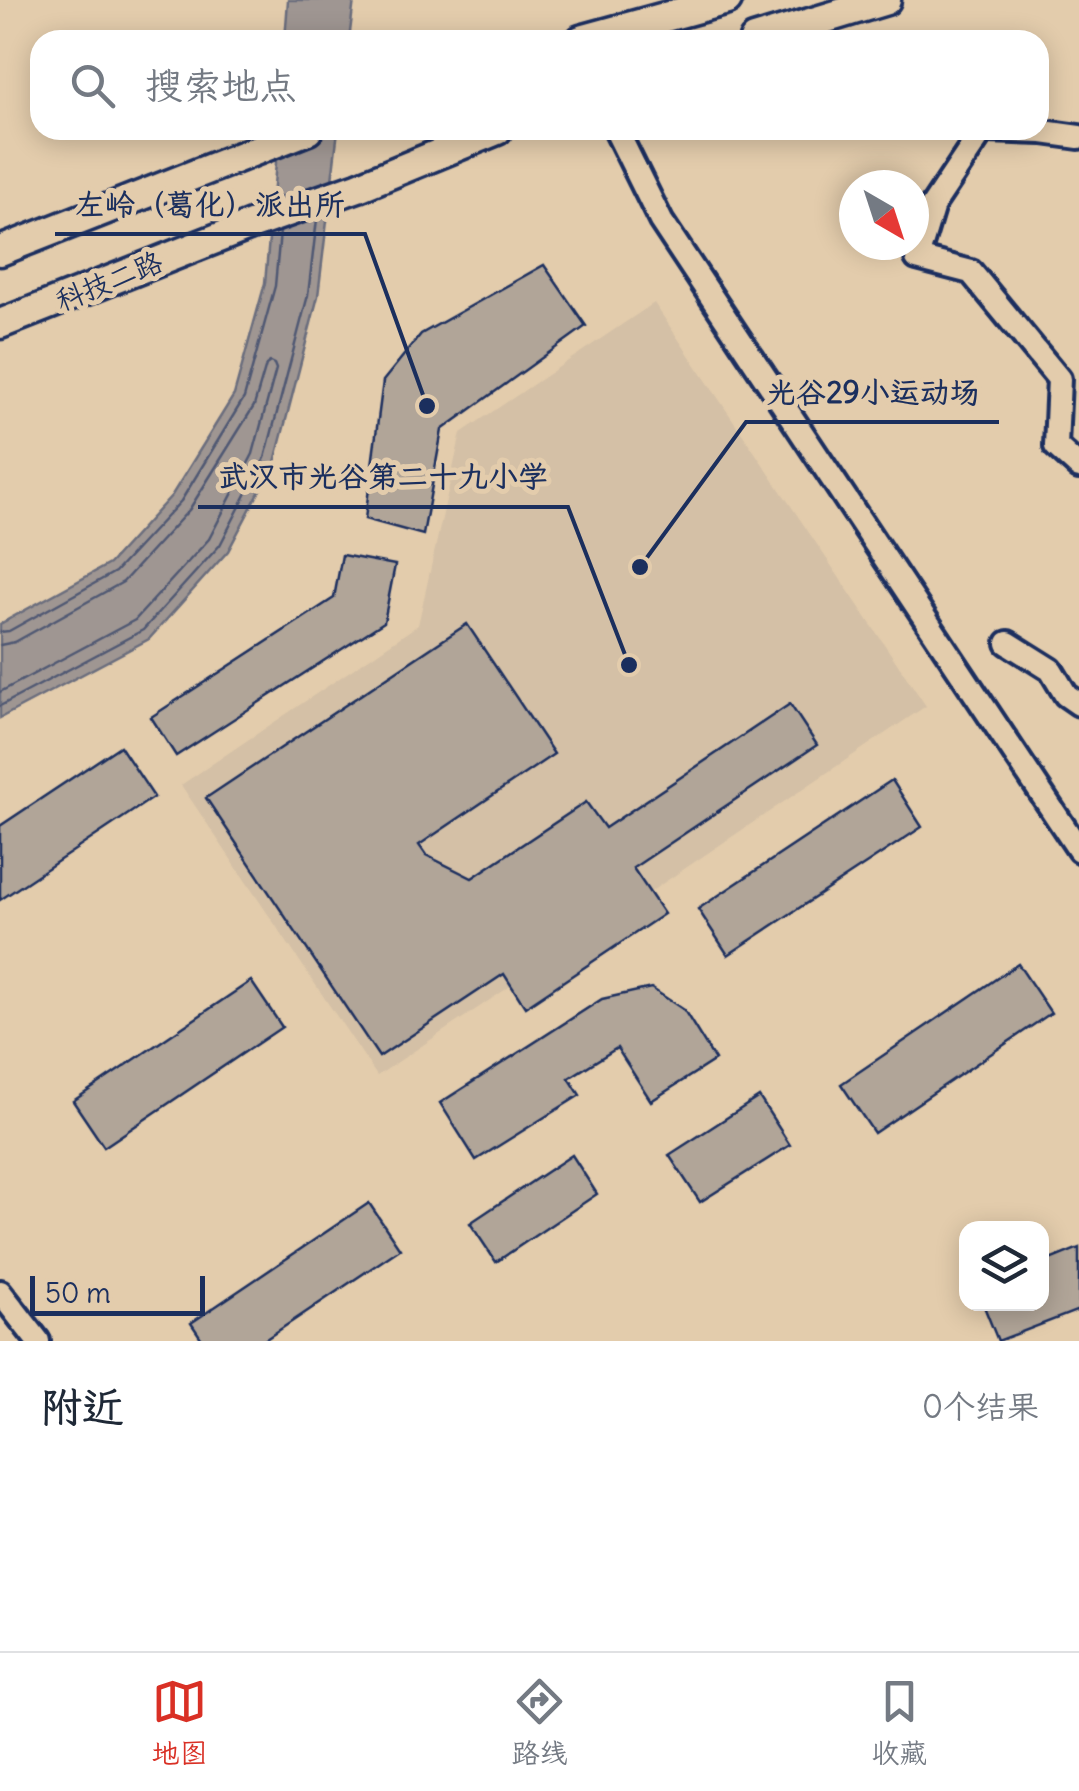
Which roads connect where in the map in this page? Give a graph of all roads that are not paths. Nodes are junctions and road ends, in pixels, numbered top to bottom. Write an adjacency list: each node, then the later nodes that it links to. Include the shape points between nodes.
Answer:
1 (727, 0): 3 (street)
2 (886, 0): 4 (street)
3 (617, 30)
4 (787, 30)
5 (1049, 133): 6 (street)
6 (1079, 138)
7 (281, 140): 11 (street)
8 (473, 140): 12 (street, 科技二路)
9 (621, 140): 16 (street, via 661,221)
10 (979, 140): 13 (street, via 933,206 917,258 970,272 1059,379 1056,446)
11 (0, 251)
12 (0, 324)
13 (1079, 467)
14 (1008, 643): 15 (street, via 1051,670)
15 (1079, 704)
16 (1079, 850)
17 (0, 1292): 18 (street)
18 (38, 1341)

